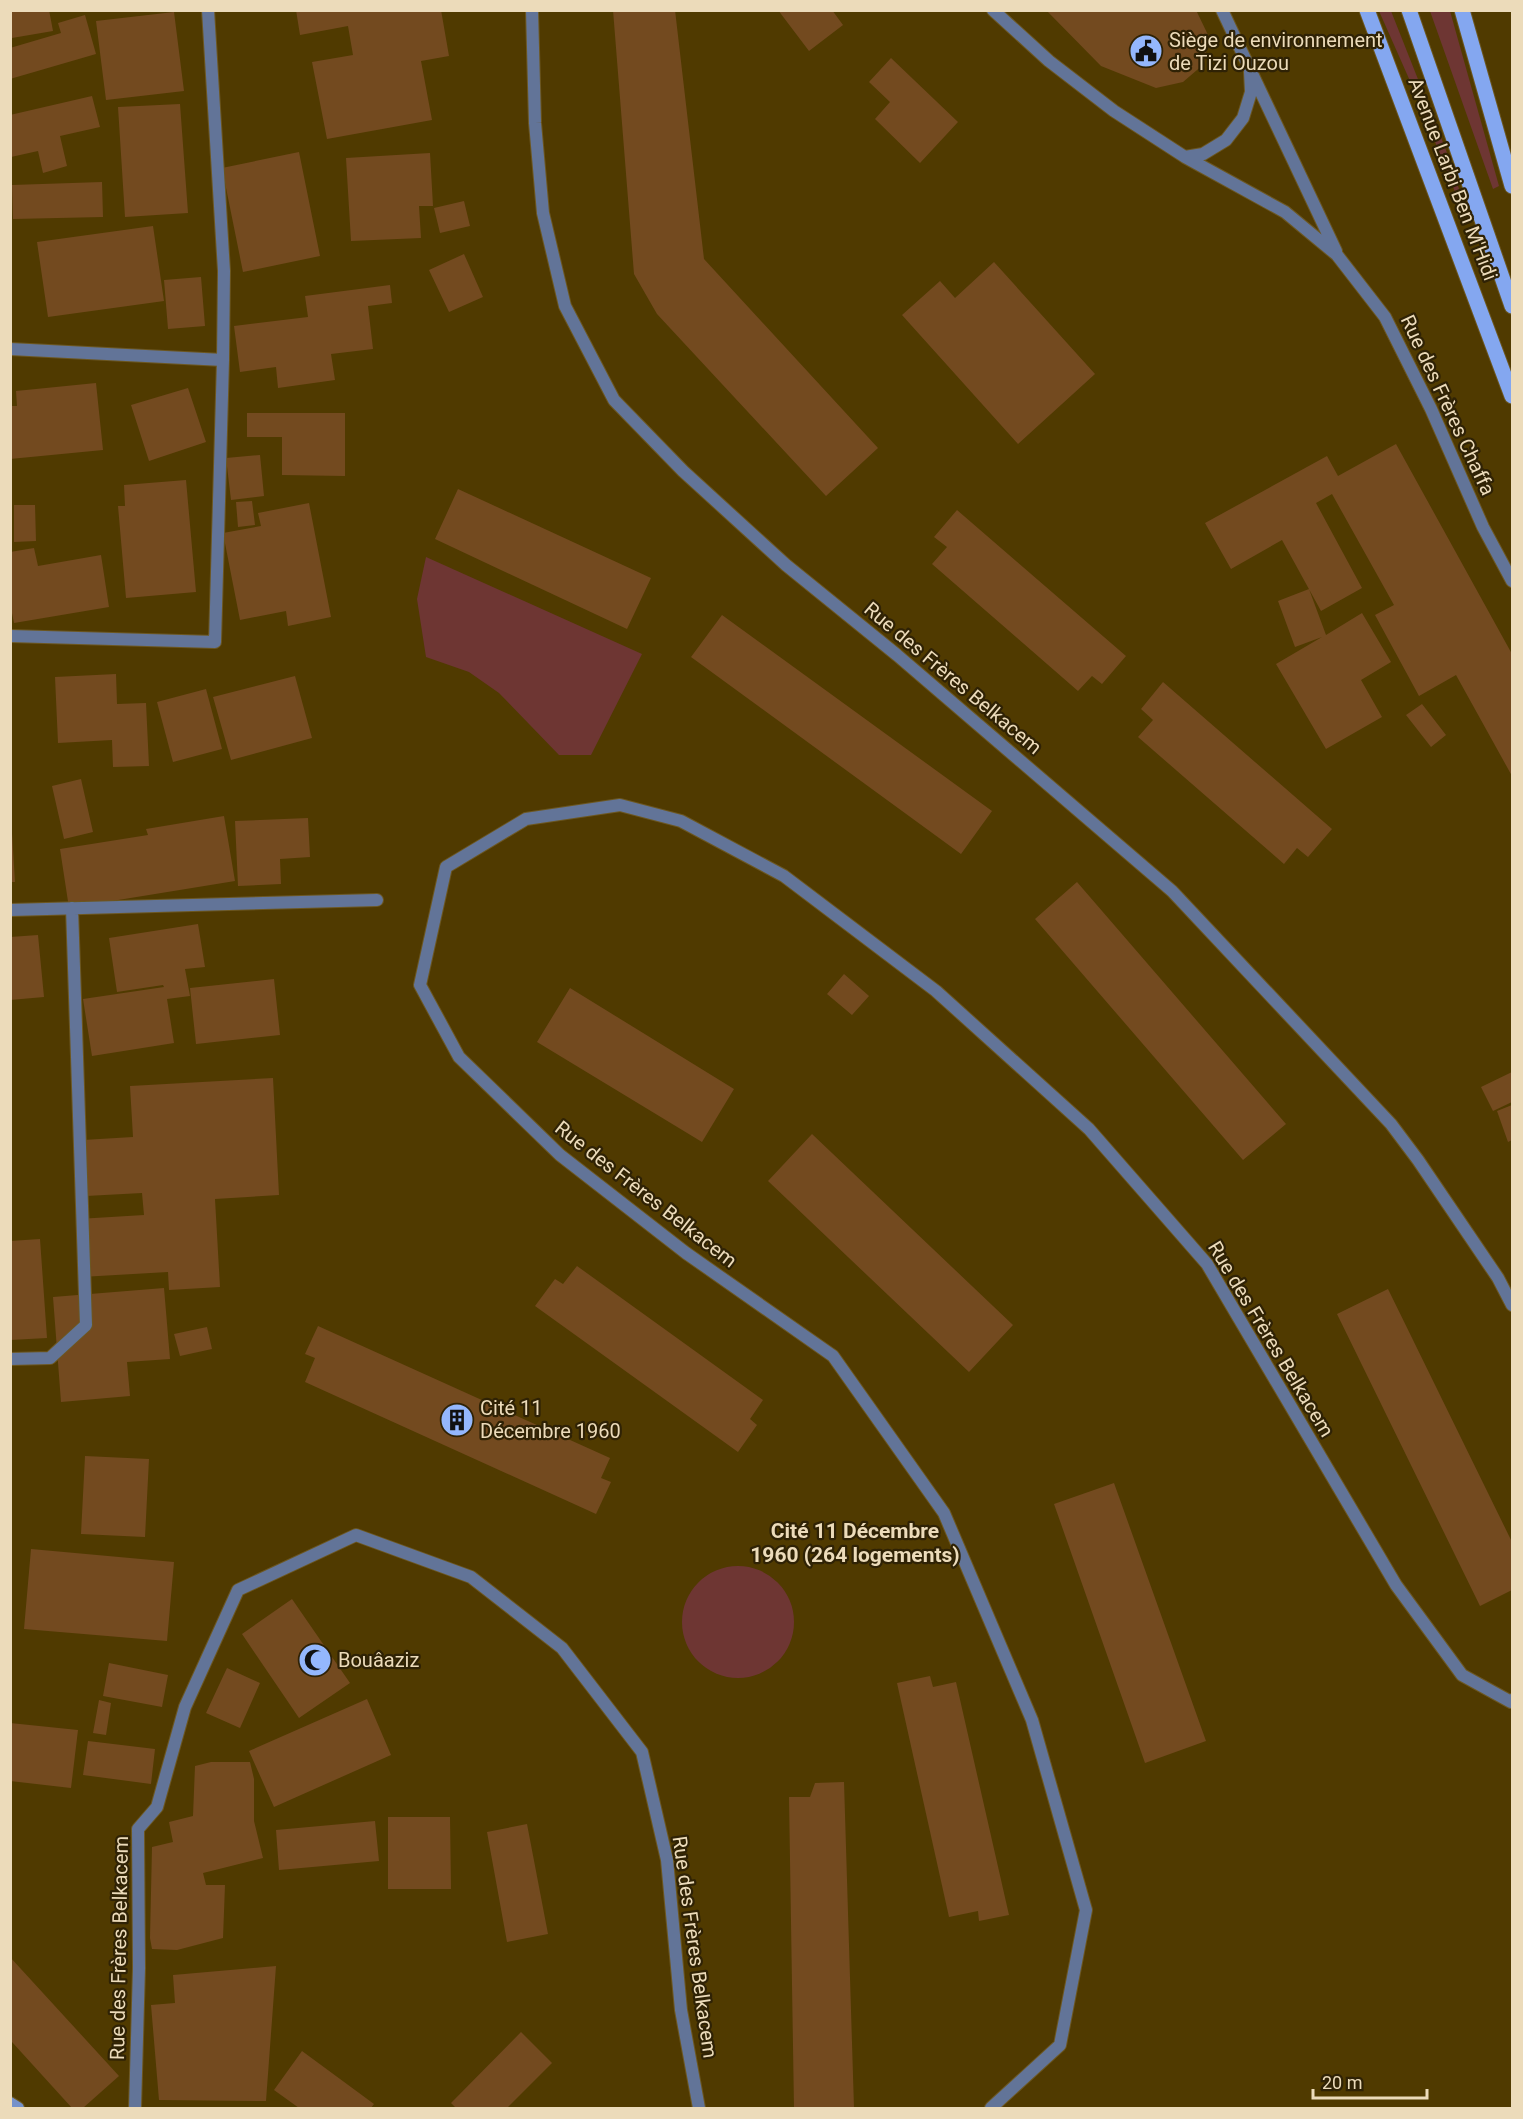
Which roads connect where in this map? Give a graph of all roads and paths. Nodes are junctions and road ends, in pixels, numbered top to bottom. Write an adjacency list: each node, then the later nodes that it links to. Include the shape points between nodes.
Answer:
1 (208, 10): 14 (street, via 224,271)
2 (532, 10): 21 (street, Rue des Frères Belkacem, via 535,123 543,213 565,306 614,400 682,471 786,565 1172,891 1391,1124 1498,1278)
3 (993, 10): 9 (street, Rue des Frères Chaffa, via 1049,61 1114,111)
4 (1222, 10): 8 (street)
5 (1367, 10): 15 (main road, Avenue Larbi Ben M'Hidi)
6 (1409, 10): 12 (main road, Avenue Larbi Ben M'Hidi)
7 (1462, 10): 10 (main road)
8 (1249, 65): 9 (street, via 1251,92 1243,118 1226,140 1203,154); 11 (street)
9 (1185, 157): 11 (street, Rue des Frères Chaffa, via 1285,212)
10 (1512, 186)
11 (1337, 255): 16 (street, Rue des Frères Chaffa, via 1390,326)
12 (1512, 306)
13 (10, 349): 14 (street)
14 (224, 360): 17 (street, via 215,642)
15 (1512, 396)
16 (1512, 581)
17 (10, 636)
18 (377, 900): 19 (street)
19 (72, 908): 20 (street); 22 (street, via 86,1325 50,1358)
20 (10, 910)
21 (1512, 1305)
22 (10, 1359)
23 (1512, 1702): 28 (street, Rue des Frères Belkacem, via 1462,1675 1395,1585 1207,1264 1089,1129 936,991 784,876 681,821 620,805 526,819 446,867 420,985 459,1057 560,1155 686,1253 833,1356 944,1513 1032,1720 1086,1910 1060,2045)
24 (10, 2103): 25 (main road)
25 (18, 2109)
26 (135, 2109): 27 (street, Rue des Frères Belkacem, via 138,1829 157,1807 185,1707 238,1590 356,1535 471,1577 562,1648 642,1752 667,1860 681,2010)
27 (699, 2109)
28 (991, 2109)

